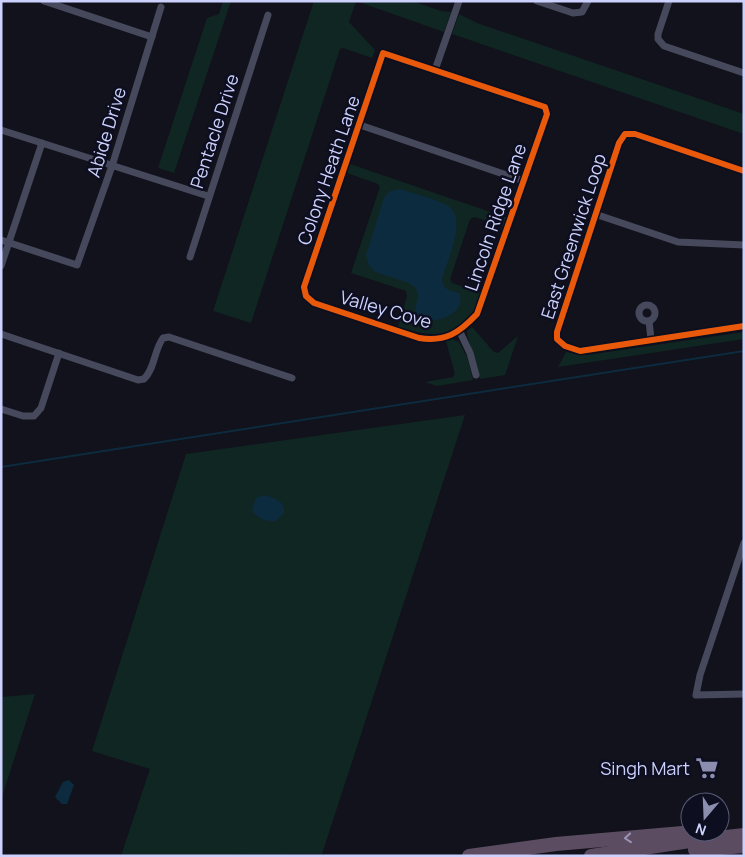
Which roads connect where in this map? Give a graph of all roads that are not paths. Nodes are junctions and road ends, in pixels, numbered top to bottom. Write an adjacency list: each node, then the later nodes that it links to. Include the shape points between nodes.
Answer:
1 (44, 1): 8 (street)
2 (459, 1): 9 (street)
3 (537, 1): 4 (street, via 573,13 582,12)
4 (588, 1)
5 (669, 1): 10 (street, via 658,39 664,46)
6 (161, 7): 8 (street, Abide Drive)
7 (268, 15): 17 (street, Pentacle Drive)
8 (152, 37): 14 (street, Abide Drive)
9 (435, 70): 11 (street, Colony Heath Lane, via 383,53); 16 (street, Lincoln Ridge Lane, via 545,107 547,114)
10 (744, 73)
11 (360, 125): 16 (street); 24 (street, Colony Heath Lane, via 304,287)
12 (1, 130): 13 (street)
13 (42, 143): 14 (street); 20 (street)
14 (112, 166): 17 (street); 20 (street, Abide Drive, via 77,265)
15 (744, 171): 18 (street, East Greenwick Loop, via 635,134 625,134)
16 (524, 182): 27 (street, Lincoln Ridge Lane, via 477,314)
17 (208, 196): 22 (street, Pentacle Drive)
18 (595, 214): 21 (street, via 678,242); 29 (street, East Greenwick Loop, via 557,339 565,346 580,350)
19 (1, 240): 20 (street)
20 (9, 243): 23 (street)
21 (744, 246)
22 (190, 257)
23 (1, 266)
24 (306, 296): 27 (street, Valley Cove, via 314,303 419,338 432,340)
25 (649, 321): 29 (street)
26 (744, 326): 29 (street)
27 (460, 332): 31 (street)
28 (1, 334): 30 (street)
29 (651, 339)
30 (58, 354): 32 (street, via 138,380 149,375 159,343 169,337); 33 (street, via 41,408 34,416)
31 (476, 375)
32 (292, 378)
33 (1, 409)
34 (744, 543): 35 (street, via 696,695)
35 (744, 694)
36 (730, 833): 37 (highway)
37 (743, 836): 38 (highway, bridge); 45 (highway, via 734,834 729,839)
38 (730, 837)
39 (680, 841): 42 (highway, one-way to 42, via 556,844)
40 (685, 842): 43 (highway)
41 (687, 842): 44 (highway)
42 (469, 856)
43 (591, 856)
44 (622, 856)
45 (728, 856)

